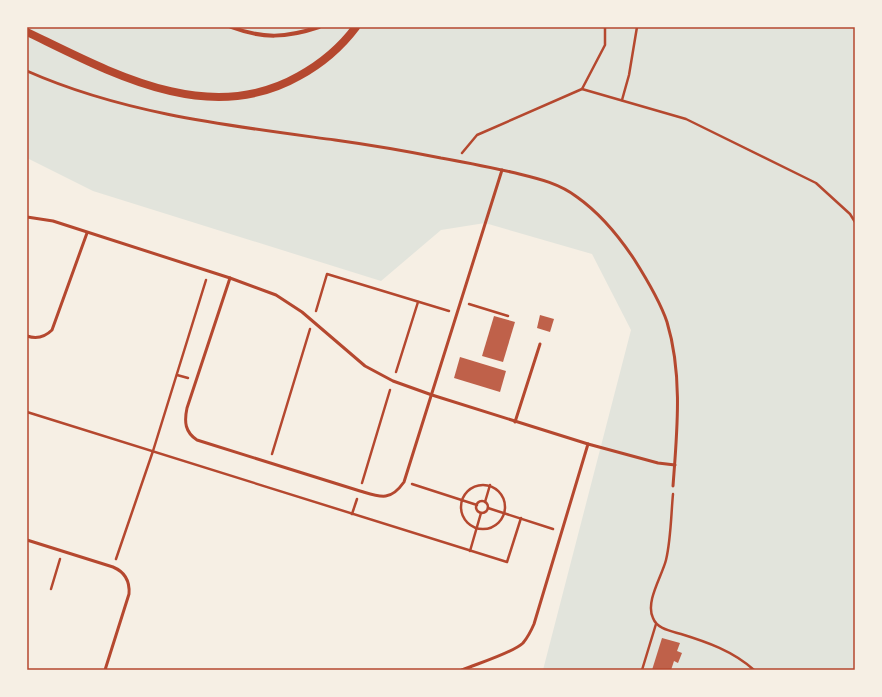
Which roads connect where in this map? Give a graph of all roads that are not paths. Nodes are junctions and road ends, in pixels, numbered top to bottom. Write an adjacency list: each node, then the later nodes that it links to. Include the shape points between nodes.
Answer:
1 (231, 27): 2 (street, via 248,33 273,35 292,34)
2 (319, 27)
3 (356, 27): 4 (main road, via 331,54 290,81 258,92 226,97 192,96 145,84 89,62)
4 (27, 32)
5 (27, 71): 6 (lane, via 94,97 180,117 345,142)
6 (502, 170): 12 (lane); 15 (lane, via 551,182 600,214 622,240 647,279 666,321 673,349 677,383)
7 (27, 217): 8 (lane, via 53,221)
8 (87, 232): 9 (lane); 10 (lane, via 52,330 45,336)
9 (230, 278): 12 (lane, via 276,295 302,312 365,366 393,381); 12 (lane, via 187,408 186,428 190,436 196,440 360,492 387,497 395,493 404,482)
10 (27, 336)
11 (540, 344): 13 (lane)
12 (432, 395): 13 (lane)
13 (515, 422): 14 (lane)
14 (588, 444): 15 (lane, via 658,463); 19 (lane, via 534,624 528,636 514,650)
15 (675, 465): 16 (lane)
16 (673, 486)
17 (27, 540): 18 (lane, via 122,572 128,582 129,594)
18 (105, 670)
19 (462, 670)

